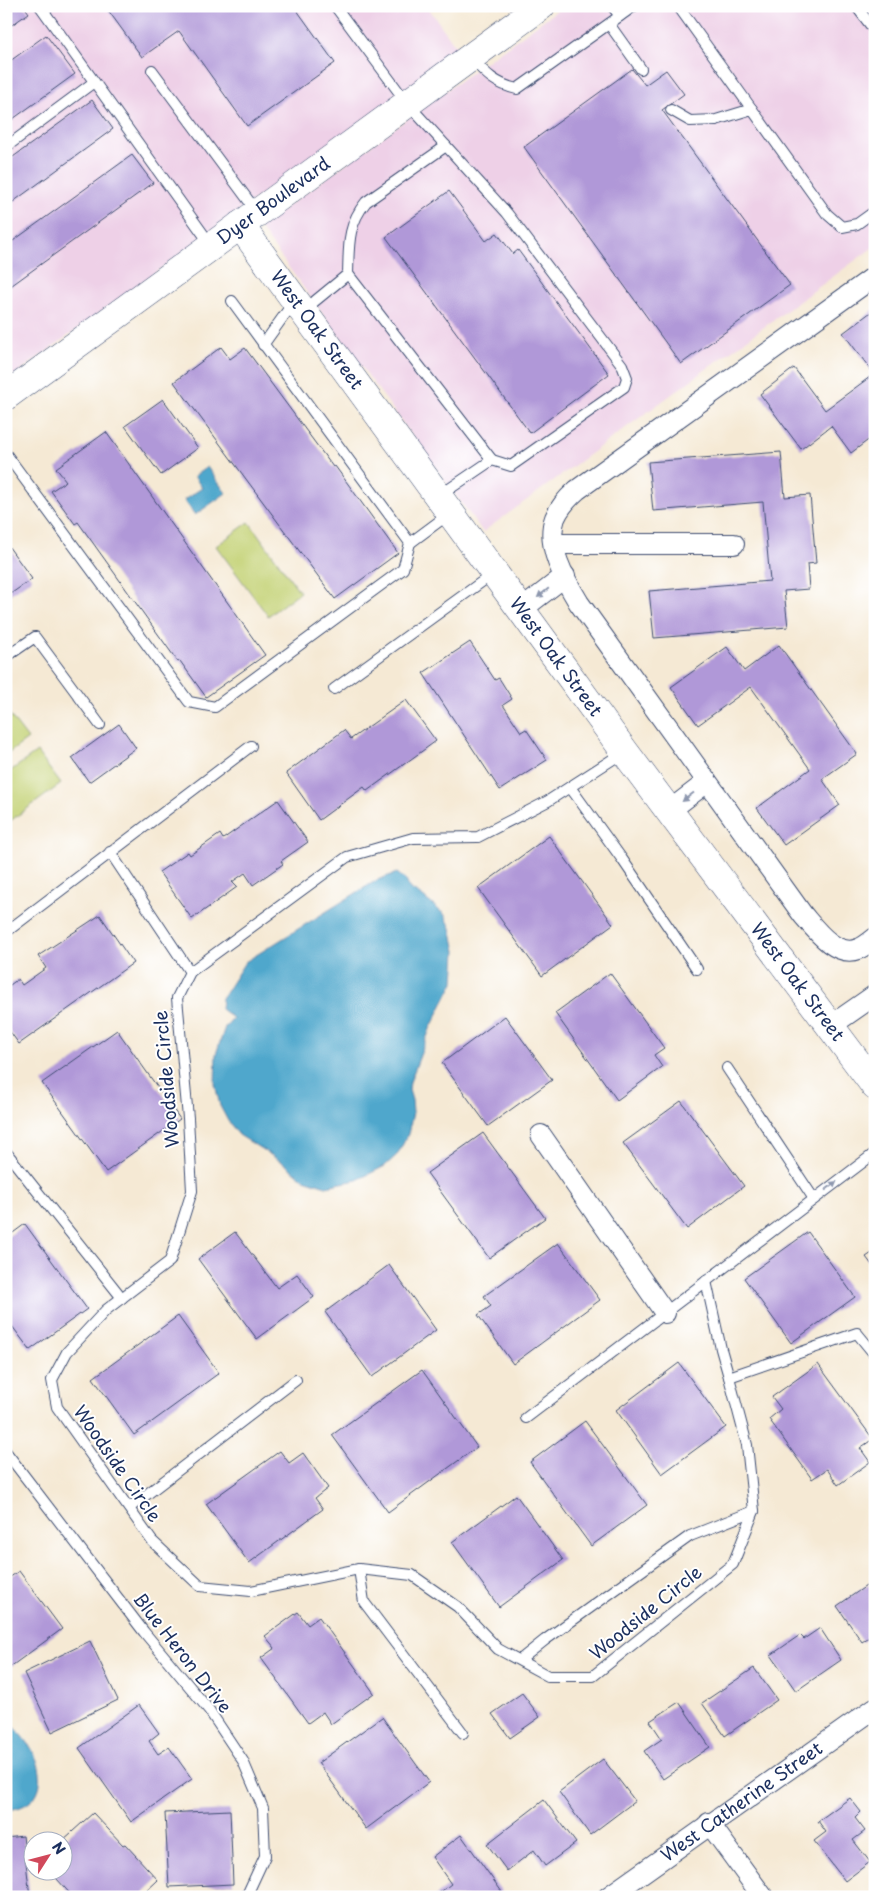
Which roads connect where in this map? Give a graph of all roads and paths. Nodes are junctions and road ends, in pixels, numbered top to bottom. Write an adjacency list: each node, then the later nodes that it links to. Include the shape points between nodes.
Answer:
1 (40, 6): 14 (lane)
2 (335, 6): 15 (lane)
3 (541, 6): 11 (street, Dyer Boulevard)
4 (612, 6): 8 (lane)
5 (634, 6): 8 (lane)
6 (678, 6): 16 (lane)
7 (856, 6): 10 (lane)
8 (620, 16): 9 (lane)
9 (609, 24): 11 (lane, via 517,88 491,79); 12 (lane)
10 (875, 31)
11 (471, 58): 15 (street, Dyer Boulevard)
12 (641, 69)
13 (152, 70): 21 (lane)
14 (94, 82): 18 (lane); 22 (lane)
15 (407, 103): 19 (lane); 21 (street, Dyer Boulevard)
16 (752, 109): 17 (lane, via 716,120 690,121); 20 (lane, via 828,214 842,227 857,224)
17 (671, 110)
18 (6, 146)
19 (446, 146): 23 (lane, via 366,202 358,212 349,233); 30 (lane, via 508,213 622,365 627,378 624,387 511,466)
20 (875, 211)
21 (249, 219): 22 (street, Dyer Boulevard); 26 (street, West Oak Street)
22 (212, 246): 28 (street, Dyer Boulevard)
23 (348, 274): 26 (lane); 30 (lane)
24 (875, 276): 33 (street, via 577,490 563,503 555,519)
25 (232, 302): 27 (lane)
26 (299, 306): 27 (lane); 31 (street, West Oak Street)
27 (264, 345): 32 (lane)
28 (6, 396)
29 (6, 454): 32 (lane, via 188,702 215,707 403,569)
30 (492, 460): 31 (lane)
31 (445, 504): 32 (lane); 35 (street, West Oak Street)
32 (410, 543)
33 (554, 544): 34 (street); 36 (street)
34 (734, 544)
35 (495, 572): 37 (street, West Oak Street); 39 (lane)
36 (565, 576): 37 (street, one-way to 37); 43 (street, via 579,603)
37 (521, 610): 42 (street, West Oak Street)
38 (6, 657): 40 (lane, via 35,637)
39 (334, 689)
40 (100, 725)
41 (251, 746): 46 (lane)
42 (625, 752): 44 (lane, Woodside Circle); 45 (street, West Oak Street)
43 (707, 782): 45 (street, one-way to 45); 48 (street, via 803,915 829,944 856,950)
44 (570, 787): 49 (lane); 50 (lane, Woodside Circle, via 548,802 478,837 412,838 347,857)
45 (669, 811): 52 (street, West Oak Street)
46 (110, 852): 47 (lane); 50 (lane)
47 (6, 932)
48 (875, 938)
49 (697, 969)
50 (190, 972): 60 (lane, Woodside Circle, via 177,998 192,1191 170,1261)
51 (875, 995): 52 (street)
52 (830, 1027): 54 (street, West Oak Street)
53 (726, 1068): 58 (lane)
54 (875, 1086)
55 (541, 1135): 61 (street)
56 (6, 1152): 60 (lane)
57 (875, 1153): 58 (lane, one-way to 57)
58 (814, 1199): 59 (lane)
59 (706, 1281): 61 (lane); 63 (lane, Woodside Circle)
60 (122, 1298): 67 (lane, Woodside Circle, via 106,1310 67,1352 52,1380 57,1407)
61 (665, 1313): 65 (lane)
62 (875, 1355): 63 (lane, via 857,1333)
63 (729, 1377): 68 (lane, Woodside Circle, via 747,1445)
64 (296, 1380): 67 (lane)
65 (526, 1418)
66 (6, 1452): 74 (lane, Blue Heron Drive, via 144,1632 209,1710 243,1762 264,1808 265,1856)
67 (129, 1508): 69 (lane, Woodside Circle, via 152,1541 200,1586 251,1591)
68 (754, 1510): 70 (lane, via 690,1536); 70 (lane, Woodside Circle, via 733,1564 593,1676 548,1676)
69 (358, 1569): 70 (lane, Woodside Circle, via 412,1575 458,1607 498,1649); 72 (lane, via 364,1602)
70 (520, 1660)
71 (875, 1708): 73 (street, West Catherine Street)
72 (463, 1734)
73 (710, 1823): 75 (street, West Catherine Street); 76 (street)
74 (246, 1897)
75 (608, 1897)
76 (763, 1897)

